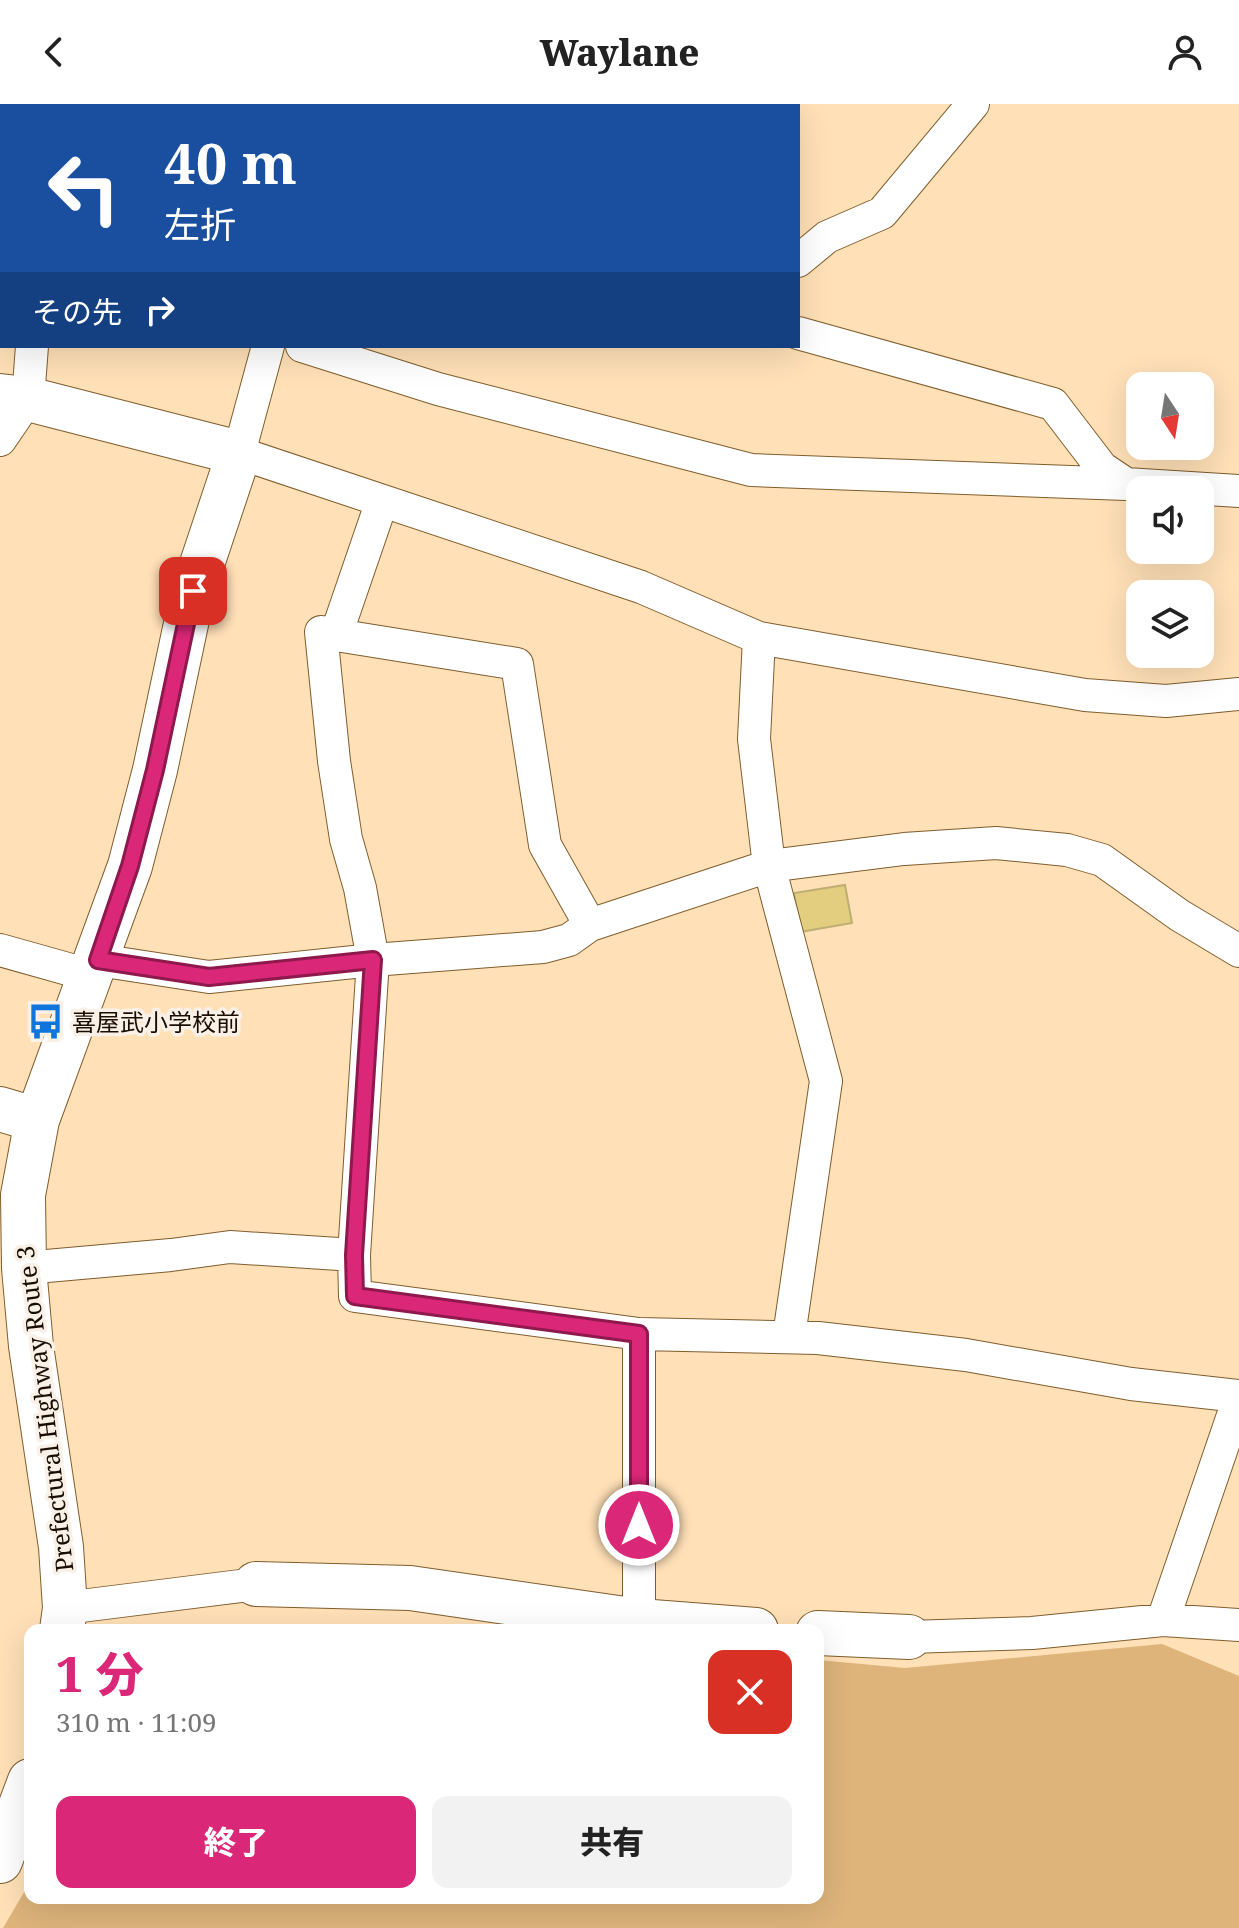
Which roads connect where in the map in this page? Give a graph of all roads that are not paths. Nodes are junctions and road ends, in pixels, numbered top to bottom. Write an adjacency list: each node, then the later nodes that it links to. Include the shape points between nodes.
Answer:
1 (973, 104): 2 (street, via 882,213 827,237)
2 (800, 259)
3 (800, 334): 10 (street, via 1053,404 1102,468)
4 (31, 348): 7 (street)
5 (267, 348): 9 (street)
6 (308, 348): 10 (street, via 438,389 751,470)
7 (14, 397): 8 (street); 9 (main road)
8 (0, 440)
9 (239, 453): 13 (street); 22 (main road, Prefectural Highway Route 3, via 193,591 130,866)
10 (1126, 484)
11 (1214, 489): 12 (street)
12 (1239, 491)
13 (382, 501): 14 (street); 15 (street, via 641,587)
14 (336, 635): 18 (street, via 517,664 545,845); 21 (street, via 321,632 334,761)
15 (759, 638): 16 (street, via 1085,695 1166,701); 17 (street, via 754,739)
16 (1239, 694)
17 (769, 866): 18 (street); 20 (street, via 996,843 1067,850 1102,860); 27 (street, via 826,1081)
18 (590, 925): 21 (street, via 569,940 543,947)
19 (0, 950): 22 (street)
20 (1239, 951)
21 (373, 960): 22 (street, via 209,977); 24 (street)
22 (93, 968): 23 (main road, Prefectural Highway Route 3)
23 (18, 1114): 25 (main road, Prefectural Highway Route 3)
24 (354, 1255): 25 (street, via 230,1247); 26 (street, via 355,1296)
25 (24, 1268): 30 (main road, Prefectural Highway Route 3, via 61,1547)
26 (639, 1334): 27 (street); 32 (street)
27 (789, 1336): 28 (street, via 966,1355)
28 (1239, 1397): 31 (street)
29 (256, 1584): 30 (street); 32 (main road, via 410,1588)
30 (64, 1619)
31 (1163, 1620): 34 (street); 36 (street, via 1032,1633)
32 (639, 1621): 33 (main road)
33 (678, 1624)
34 (1239, 1625)
35 (824, 1633): 36 (main road)
36 (909, 1637)
37 (16, 1805): 38 (main road)
38 (0, 1861)

